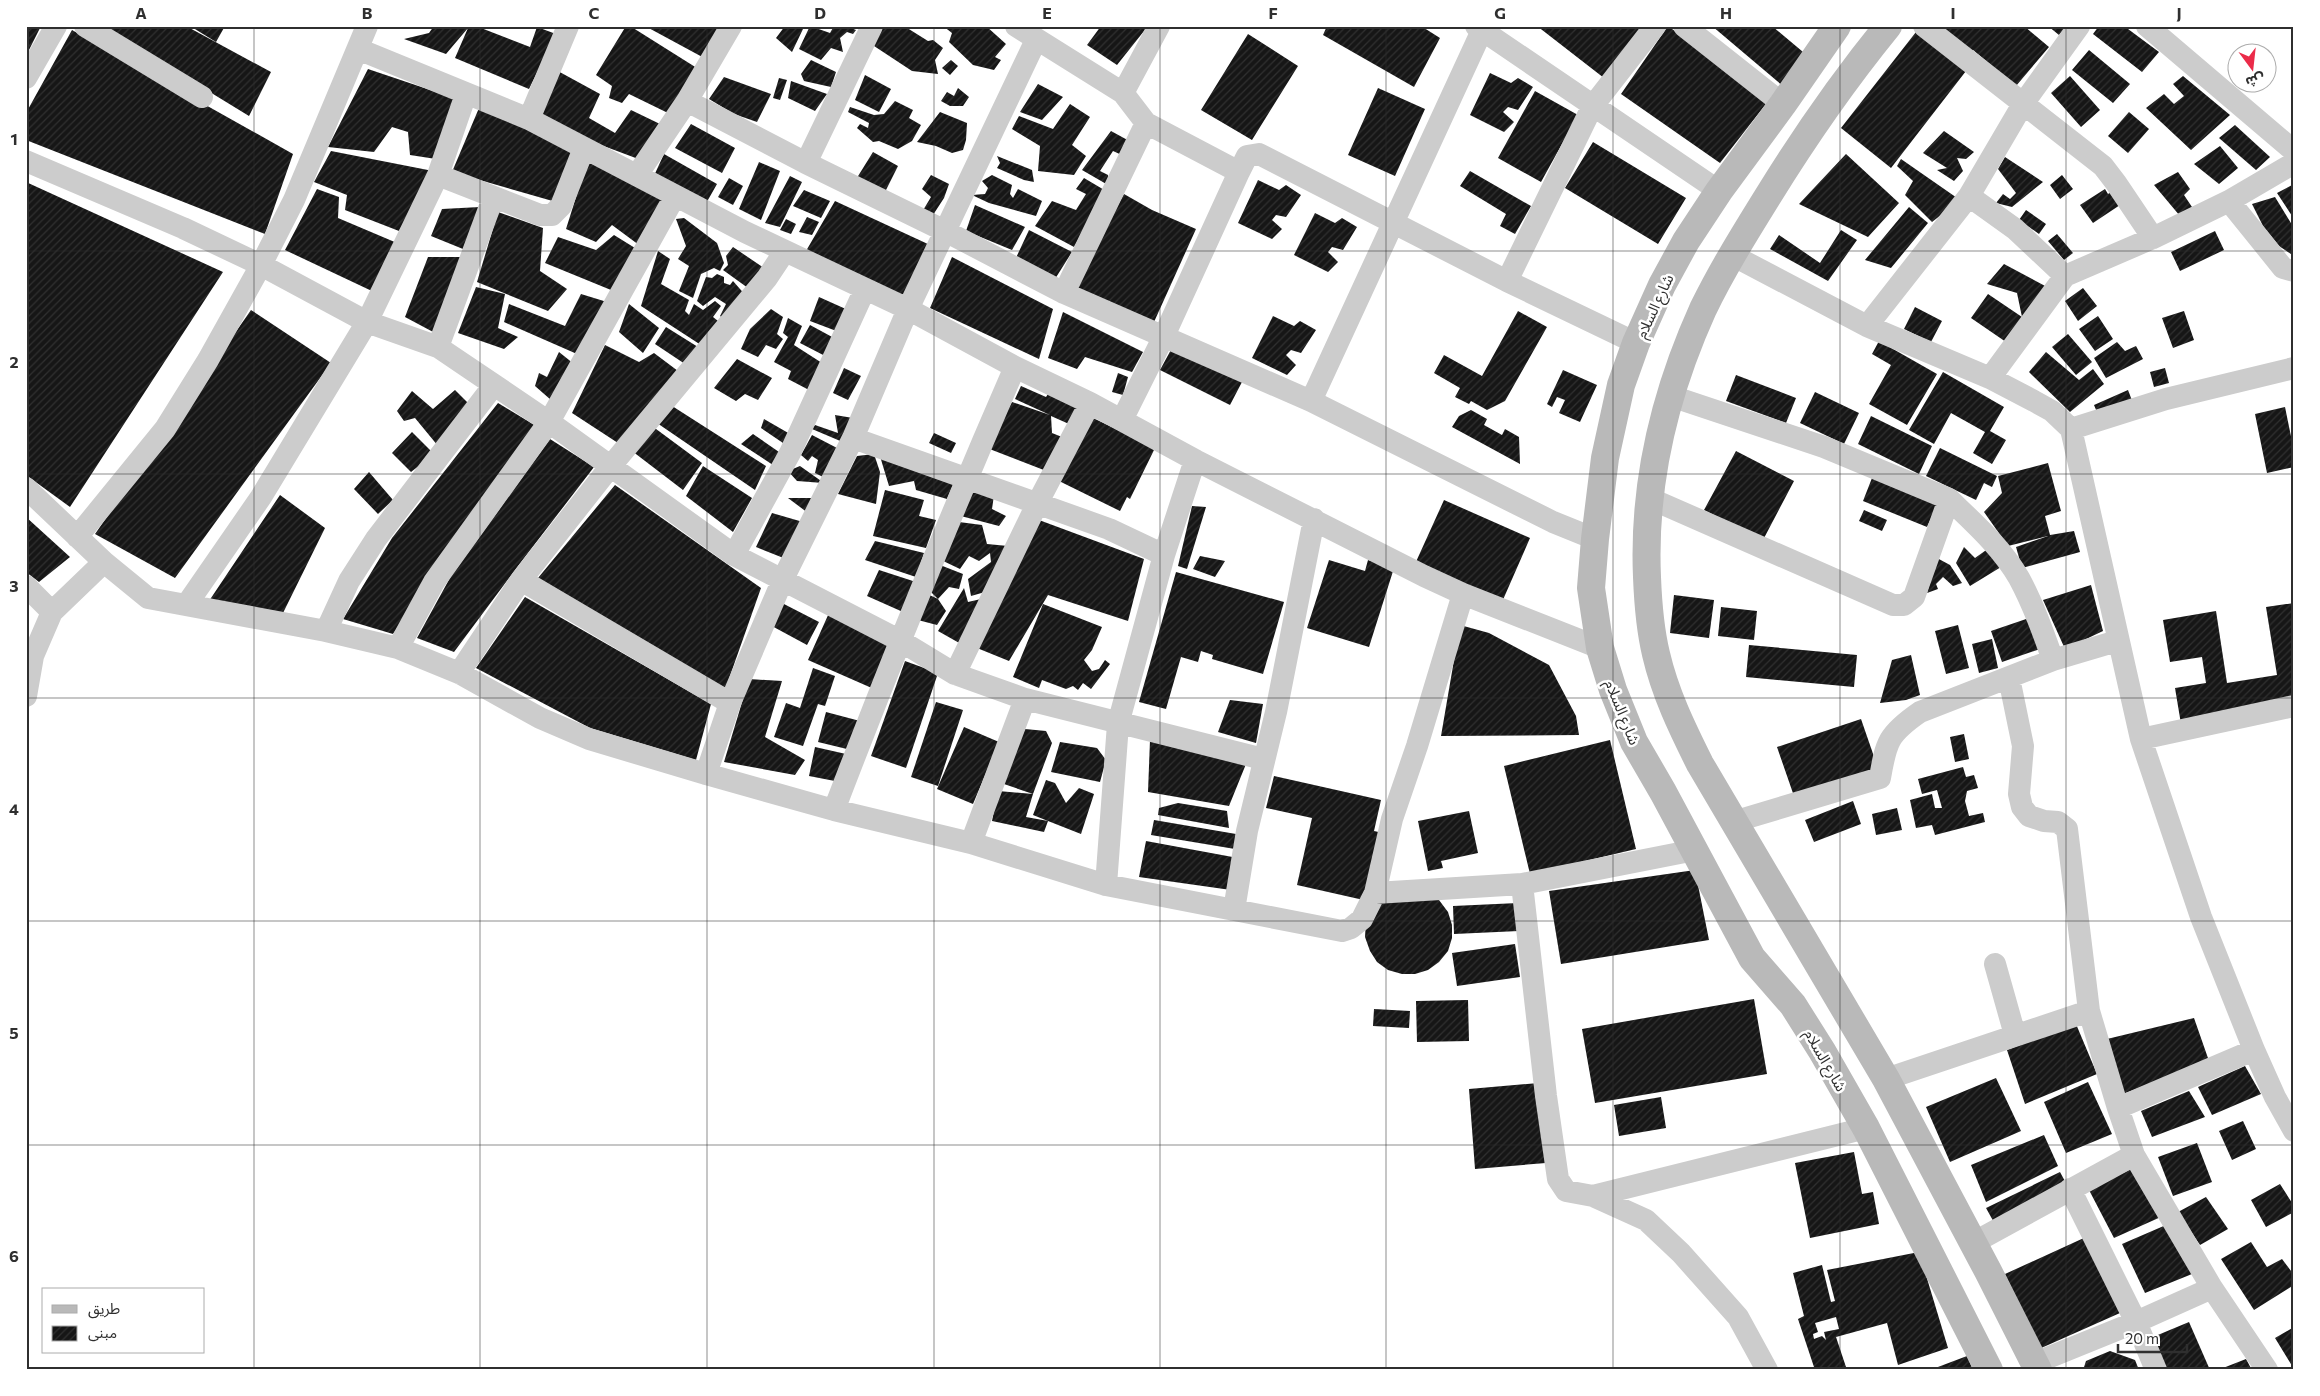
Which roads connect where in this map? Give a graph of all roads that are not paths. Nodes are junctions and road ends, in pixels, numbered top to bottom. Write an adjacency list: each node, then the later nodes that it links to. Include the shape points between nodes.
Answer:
1 (56, 26): 19 (street)
2 (85, 26): 22 (street)
3 (367, 26): 18 (street)
4 (568, 26): 27 (street)
5 (731, 26): 23 (street)
6 (872, 26): 32 (street)
7 (1016, 26): 17 (street)
8 (1159, 26): 20 (street)
9 (1655, 26): 26 (street)
10 (1684, 26): 24 (street)
11 (1837, 26): 24 (street, شارع السلام)
12 (1888, 26): 46 (street, via 1815,122)
13 (1924, 26): 25 (street)
14 (2080, 26): 25 (street)
15 (2147, 26): 30 (street)
16 (1481, 27): 26 (street); 42 (street)
17 (1036, 40): 20 (street); 43 (street)
18 (358, 49): 21 (street); 47 (street, via 294,200)
19 (26, 78)
20 (1123, 93): 28 (street)
21 (466, 94): 27 (street); 35 (street)
22 (202, 97)
23 (687, 101): 32 (street); 36 (street)
24 (1783, 104): 37 (street, شارع السلام)
25 (2023, 104): 39 (street); 44 (street, via 2102,166)
26 (1592, 106): 37 (street); 50 (street)
27 (529, 119): 29 (street)
28 (1146, 123): 34 (street); 52 (street)
29 (584, 148): 36 (street); 40 (street, via 561,206 552,215 540,215)
30 (2294, 150)
31 (26, 162): 47 (street)
32 (806, 163): 43 (street)
33 (2294, 163): 41 (street)
34 (1239, 172): 42 (street, via 1247,156 1259,154); 56 (street)
35 (438, 175): 40 (street); 54 (street)
36 (638, 175): 38 (street)
37 (1719, 191): 57 (street, شارع السلام, via 1686,241)
38 (675, 196): 45 (street); 67 (street)
39 (1969, 196): 49 (street, via 2015,229); 55 (street)
40 (493, 198): 58 (street)
41 (2228, 201): 44 (street); 48 (street, via 2284,268)
42 (1393, 222): 50 (street); 64 (street)
43 (945, 231): 52 (street); 53 (street)
44 (2153, 238): 49 (street)
45 (786, 251): 51 (street); 71 (street, via 768,278)
46 (1732, 255): 55 (street); 63 (street, via 1704,308)
47 (262, 265): 54 (street); 78 (street, via 165,429)
48 (2294, 271)
49 (2065, 276): 61 (street)
50 (1507, 281): 57 (street)
51 (865, 289): 53 (street); 80 (street, via 790,453)
52 (1064, 293): 56 (street)
53 (908, 309): 59 (street); 69 (street)
54 (367, 322): 58 (street); 87 (street, via 261,497)
55 (1868, 326): 61 (street)
56 (1164, 336): 64 (street); 66 (street)
57 (1636, 343): 79 (street, شارع السلام, via 1621,385 1605,458)
58 (438, 347): 62 (street)
59 (1015, 367): 65 (street); 72 (street)
60 (2294, 368): 68 (street, via 2166,399)
61 (1990, 378): 68 (street, via 2052,411)
62 (494, 385): 67 (street); 89 (street, via 376,538 349,581)
63 (1671, 396): 74 (street); 75 (street, via 1824,447)
64 (1311, 401): 79 (street, via 1553,522)
65 (1090, 402): 66 (street); 76 (street)
66 (1122, 420): 70 (street)
67 (550, 422): 71 (street); 92 (street, via 434,582)
68 (2071, 429): 91 (street)
69 (853, 438): 72 (street); 83 (street)
70 (1196, 460): 77 (street); 81 (street)
71 (610, 467): 80 (street); 84 (street)
72 (967, 479): 76 (street); 90 (street)
73 (26, 488): 78 (street)
74 (1649, 498): 75 (street, via 1893,605 1904,605 1914,597); 107 (street, via 1648,602 1656,654 1674,711)
75 (1949, 499): 94 (street, via 1986,535 2018,576 2040,620)
76 (1037, 504): 81 (street, via 1109,529); 96 (street)
77 (1314, 519): 86 (street); 104 (street, via 1276,712)
78 (77, 537): 82 (street)
79 (1595, 539): 93 (street, شارع السلام, via 1591,588)
80 (734, 555): 83 (street)
81 (1164, 555): 102 (street)
82 (104, 562): 87 (street, via 148,598); 88 (street)
83 (783, 579): 90 (street); 100 (street)
84 (521, 580): 95 (street); 100 (street)
85 (26, 586): 88 (street)
86 (1463, 594): 93 (street); 112 (street, via 1392,819)
87 (187, 604): 89 (street)
88 (52, 612): 98 (street, via 33,656)
89 (326, 631): 92 (street)
90 (899, 640): 96 (street); 106 (street)
91 (2117, 641): 94 (street); 103 (street)
92 (398, 648): 95 (street)
93 (1600, 648): 109 (street, شارع السلام, via 1634,742)
94 (2053, 660): 97 (street)
95 (459, 674): 105 (street, via 540,718 589,739)
96 (955, 674): 99 (street)
97 (2010, 678): 107 (street, via 1920,712 1901,725 1886,746 1880,778); 117 (street, via 2023,746 2019,794 2022,807 2029,816 2058,822 2067,829)
98 (26, 696)
99 (1025, 699): 102 (street); 108 (street)
100 (730, 703): 105 (street)
101 (2294, 706): 103 (street)
102 (1118, 724): 104 (street); 111 (street)
103 (2141, 739): 119 (street, via 2201,917)
104 (1263, 759): 113 (street)
105 (706, 774): 106 (street)
106 (834, 810): 108 (street)
107 (1732, 822): 115 (street)
108 (971, 843): 111 (street)
109 (1695, 850): 110 (street); 116 (street, شارع السلام, via 1752,958)
110 (1522, 884): 112 (street); 126 (street, via 1558,1179 1566,1191)
111 (1106, 885): 113 (street)
112 (1375, 893): 113 (street, via 1362,919 1342,932)
113 (1234, 910)
114 (1995, 964): 118 (street)
115 (1832, 987): 116 (street); 120 (street)
116 (1793, 1005): 122 (street, شارع السلام)
117 (2089, 1011): 118 (street); 121 (street)
118 (2015, 1034): 120 (street)
119 (2254, 1050): 121 (street); 123 (street)
120 (1886, 1079): 127 (street)
121 (2118, 1108): 124 (street)
122 (1866, 1128): 126 (street); 132 (street, شارع السلام)
123 (2294, 1131)
124 (2134, 1155): 125 (street); 128 (street)
125 (2070, 1189): 127 (street); 129 (street)
126 (1593, 1196): 131 (street, via 1646,1220 1681,1253 1738,1317)
127 (1973, 1243): 130 (street)
128 (2212, 1288): 129 (street); 134 (street)
129 (2136, 1322): 130 (street); 133 (street)
130 (2036, 1366)
131 (1767, 1370)
132 (1989, 1370)
133 (2156, 1370)
134 (2267, 1370)

